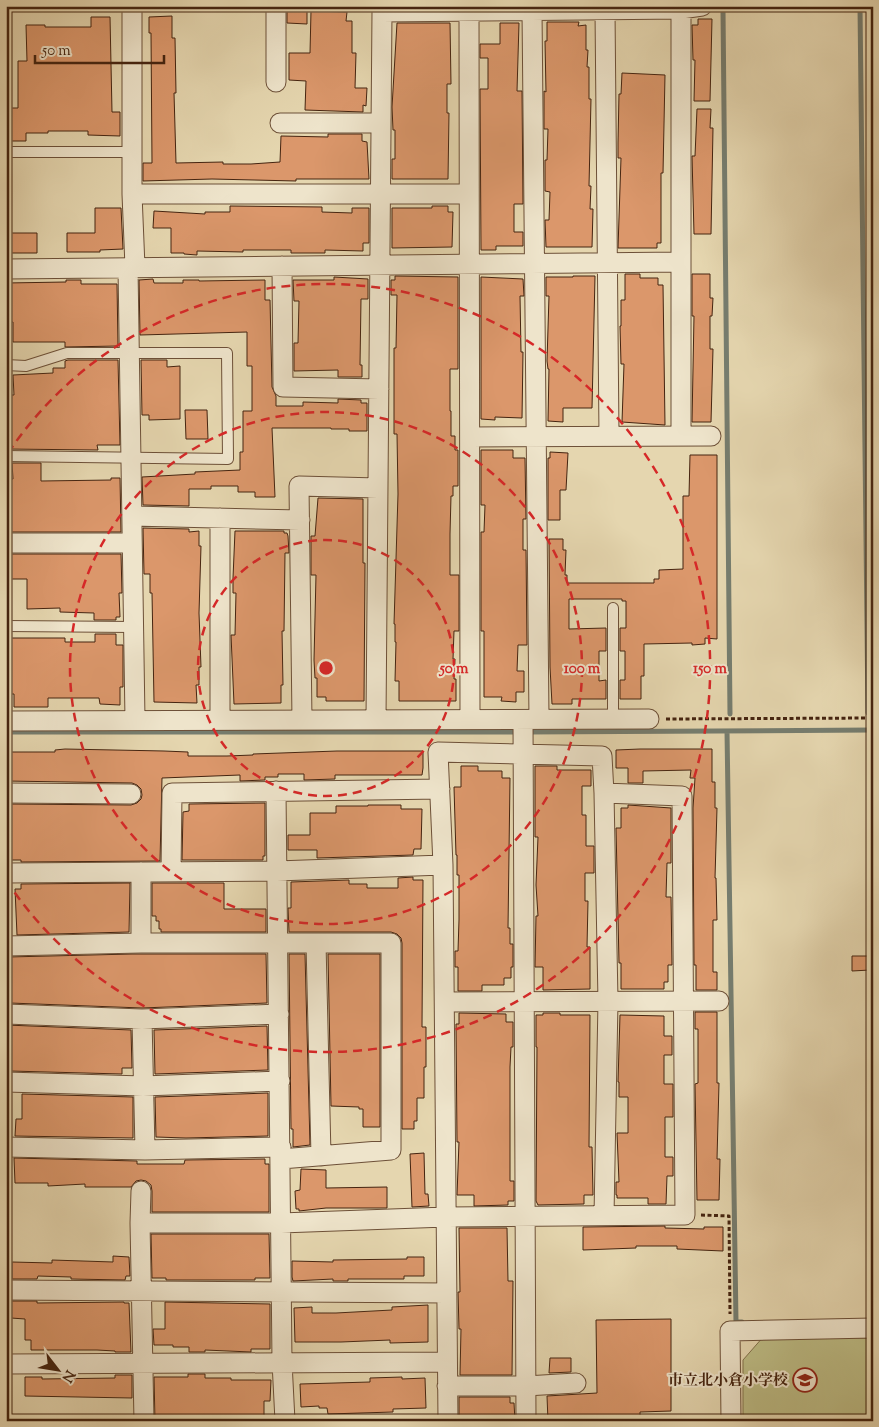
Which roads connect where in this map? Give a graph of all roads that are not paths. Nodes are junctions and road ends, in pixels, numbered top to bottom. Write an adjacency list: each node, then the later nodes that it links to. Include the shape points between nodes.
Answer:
1 (132, 6): 12 (street)
2 (276, 6): 8 (street)
3 (702, 6): 4 (street)
4 (681, 9): 5 (street); 16 (street)
5 (605, 10): 7 (street); 17 (street)
6 (469, 11): 7 (street); 10 (street, via 382,12); 15 (street)
7 (532, 11): 19 (street)
8 (276, 82)
9 (280, 123): 10 (street)
10 (381, 123): 14 (street)
11 (6, 152): 12 (lane)
12 (131, 152): 13 (street)
13 (132, 194): 14 (street); 22 (street)
14 (381, 194): 15 (street); 20 (street)
15 (469, 194): 18 (street)
16 (681, 262): 17 (street); 28 (street)
17 (607, 263): 19 (street); 27 (street)
18 (470, 264): 19 (street); 20 (street); 29 (street)
19 (535, 264): 30 (street)
20 (380, 265): 21 (street); 26 (street)
21 (282, 266): 22 (street); 26 (street, via 283,386)
22 (131, 268): 23 (street); 24 (street)
23 (6, 269)
24 (129, 352): 25 (lane, via 68,353 26,366); 33 (street); 33 (lane, via 227,353 228,459)
25 (6, 365)
26 (379, 389): 34 (street)
27 (609, 435): 28 (street); 30 (street)
28 (680, 435): 31 (street)
29 (470, 436): 30 (street); 43 (street)
30 (536, 436): 44 (street)
31 (710, 436)
32 (6, 456): 33 (lane)
33 (131, 458): 35 (street)
34 (378, 488): 37 (street, via 300,486); 51 (street)
35 (132, 516): 36 (street); 39 (street)
36 (220, 518): 37 (street); 49 (street)
37 (300, 520): 50 (street)
38 (6, 543): 39 (street)
39 (132, 543): 42 (street)
40 (613, 608): 45 (lane)
41 (6, 626): 42 (lane)
42 (134, 627): 48 (street)
43 (470, 719): 44 (street); 51 (street)
44 (531, 719): 45 (street); 52 (street)
45 (613, 719): 46 (street)
46 (649, 719)
47 (6, 720): 48 (street)
48 (135, 720): 49 (street)
49 (220, 720): 50 (street)
50 (302, 720): 51 (street)
51 (376, 720)
52 (523, 753): 53 (street, via 438,752); 56 (street, via 602,756); 71 (street)
53 (440, 789): 54 (street); 58 (street)
54 (276, 791): 59 (street); 61 (street, via 172,793)
55 (6, 793): 57 (street)
56 (604, 793): 67 (street); 68 (street, via 682,796)
57 (131, 794)
58 (443, 865): 59 (street); 70 (street)
59 (277, 871): 61 (street); 64 (street)
60 (141, 872): 61 (street); 62 (street); 63 (street)
61 (170, 872)
62 (6, 873)
63 (141, 943): 64 (street); 66 (street)
64 (278, 943): 65 (street); 73 (street)
65 (316, 943): 81 (street); 81 (street, via 391,943 391,1150)
66 (6, 946)
67 (608, 1001): 68 (street); 71 (street); 84 (street)
68 (684, 1001): 69 (street); 84 (street, via 685,1215)
69 (719, 1001)
70 (445, 1002): 71 (street); 85 (street)
71 (524, 1002): 83 (street)
72 (6, 1014): 74 (street)
73 (279, 1014): 74 (street); 75 (street)
74 (142, 1019): 77 (street)
75 (280, 1081): 77 (street); 80 (street)
76 (6, 1082): 77 (street)
77 (142, 1086): 79 (street)
78 (6, 1147): 79 (street)
79 (144, 1150): 80 (street)
80 (281, 1153): 81 (street); 87 (street)
81 (321, 1156)
82 (141, 1191): 86 (street)
83 (525, 1216): 84 (street); 85 (street); 99 (street)
84 (604, 1216)
85 (446, 1217): 87 (street); 91 (street)
86 (140, 1223): 87 (street); 89 (street)
87 (281, 1223): 90 (street)
88 (6, 1290): 89 (street)
89 (142, 1291): 90 (street); 95 (street)
90 (282, 1292): 91 (street); 93 (street)
91 (447, 1294): 94 (street)
92 (873, 1328): 104 (street, via 730,1331)
93 (282, 1362): 94 (street); 95 (street); 101 (street)
94 (447, 1362): 98 (street)
95 (143, 1363): 96 (street); 100 (street)
96 (6, 1364)
97 (576, 1383): 99 (street)
98 (448, 1386): 99 (street); 102 (street)
99 (526, 1386): 103 (street)
100 (144, 1421)
101 (285, 1421)
102 (448, 1421)
103 (526, 1421)
104 (731, 1421)

